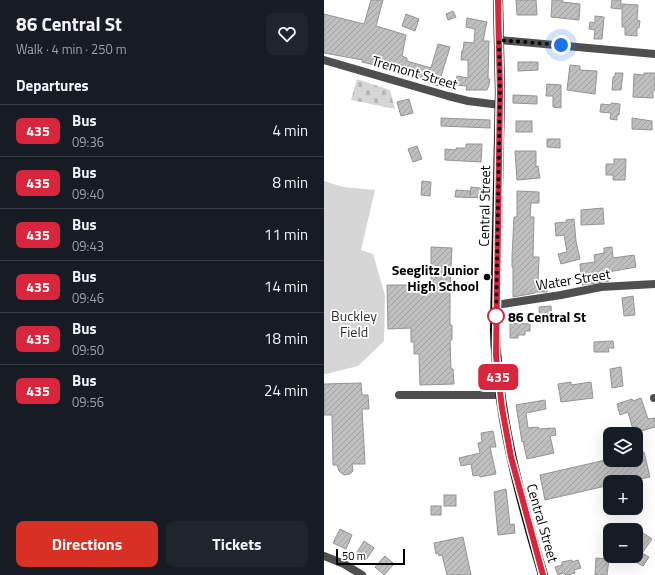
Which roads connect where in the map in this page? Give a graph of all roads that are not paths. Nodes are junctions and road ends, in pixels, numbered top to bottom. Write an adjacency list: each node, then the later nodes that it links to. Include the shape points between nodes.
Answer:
1 (498, 0): 2 (main road, Central Street)
2 (499, 40): 3 (street); 5 (main road, Central Street)
3 (655, 54)
4 (324, 60): 5 (street, Tremont Street, via 448,96)
5 (500, 105): 7 (main road, Central Street)
6 (655, 284): 7 (street, Water Street, via 601,287)
7 (496, 305): 8 (main road, Central Street, via 496,356)
8 (500, 395): 9 (street); 12 (main road, Central Street, via 511,457)
9 (400, 396)
10 (324, 556): 11 (street)
11 (362, 575)
12 (543, 575)

